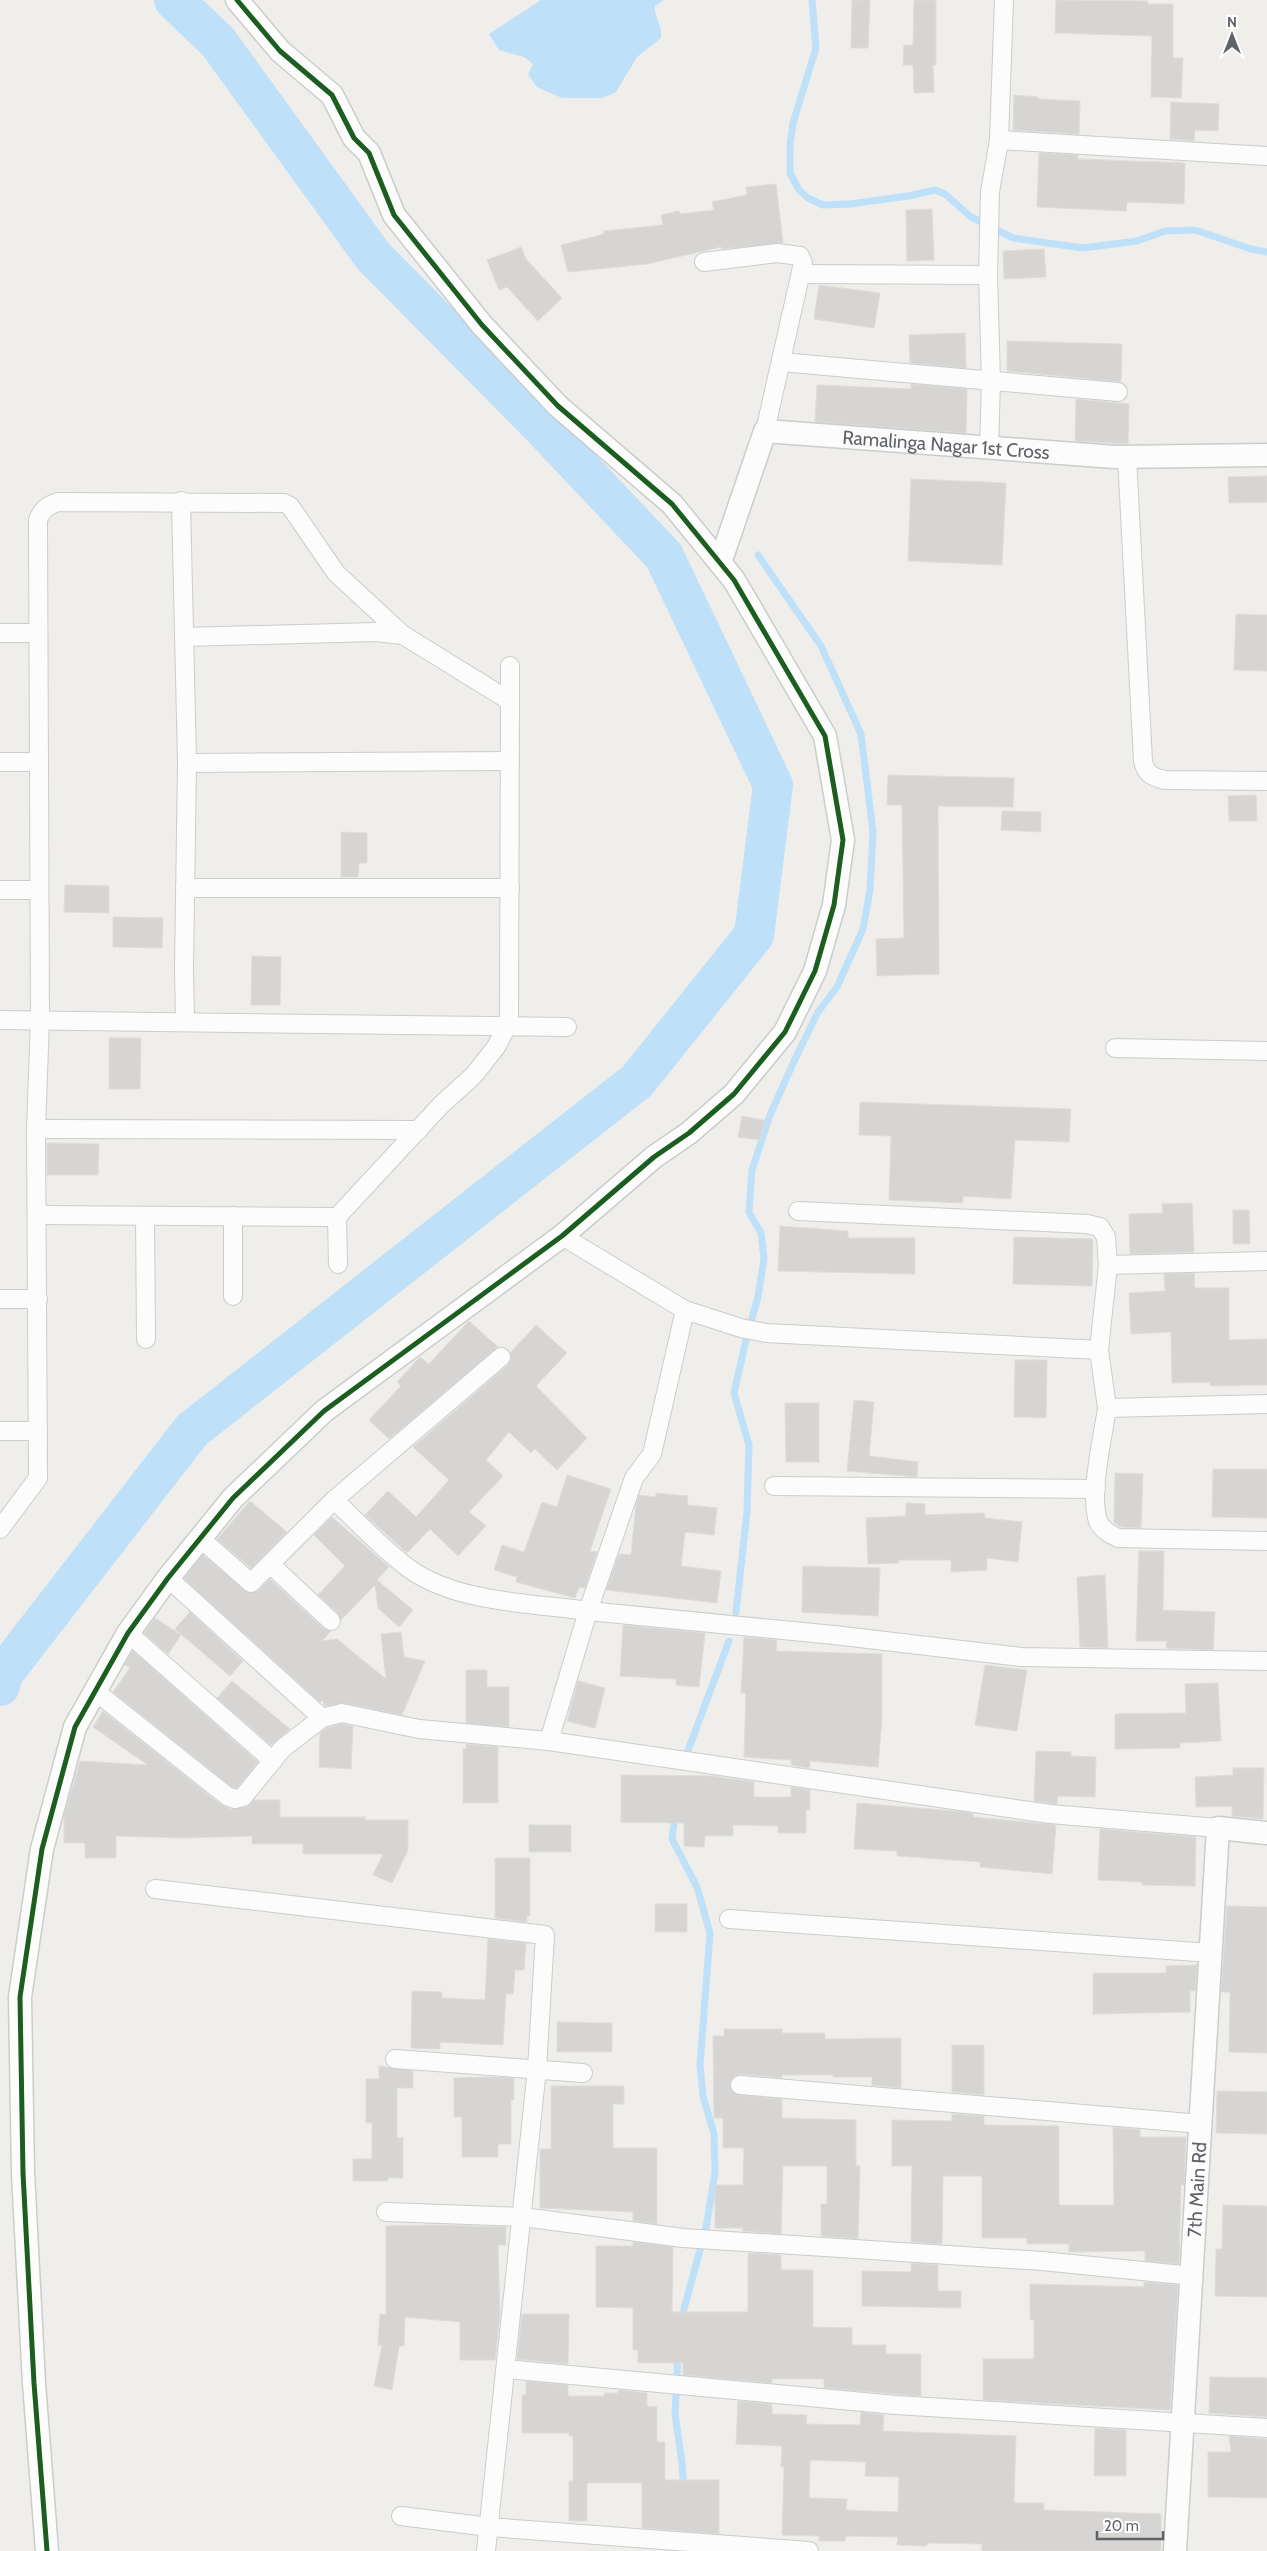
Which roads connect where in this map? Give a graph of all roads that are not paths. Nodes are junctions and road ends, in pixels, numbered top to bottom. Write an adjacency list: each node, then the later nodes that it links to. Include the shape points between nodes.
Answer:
1 (238, 0): 16 (street, via 280,51 332,95 354,138 369,153 394,215 482,325 558,406 672,504)
2 (1004, 0): 3 (street)
3 (1000, 140): 4 (street); 7 (street, via 990,192)
4 (1267, 156)
5 (704, 262): 6 (street, via 777,253 800,256 803,263)
6 (800, 274): 7 (street); 8 (street)
7 (988, 275): 9 (street)
8 (781, 362): 9 (street); 11 (street)
9 (991, 381): 10 (street); 12 (street)
10 (1118, 392)
11 (765, 430): 12 (street, Ramalinga Nagar 1st Cross); 16 (street)
12 (989, 448): 14 (street, Ramalinga Nagar 1st Cross)
13 (1267, 455): 14 (street, Ramalinga Nagar 1st Cross)
14 (1128, 457): 27 (street, via 1146,772 1165,780)
15 (181, 501): 18 (street, via 58,502 42,510 38,520); 19 (street, via 276,502 290,506 336,574); 20 (street)
16 (720, 563): 46 (street, via 734,580 825,736 842,840 834,905 815,970 785,1032 734,1094)
17 (0, 633): 18 (street)
18 (38, 633): 25 (street)
19 (403, 635): 20 (street, via 375,632); 22 (street)
20 (184, 637): 26 (street)
21 (510, 666): 22 (street)
22 (510, 701): 23 (street)
23 (510, 761): 26 (street); 29 (street)
24 (0, 762): 25 (street)
25 (39, 762): 31 (street)
26 (186, 763): 28 (street)
27 (1267, 780)
28 (186, 888): 29 (street); 34 (street)
29 (510, 888): 35 (street, via 510,1015)
30 (0, 890): 31 (street)
31 (39, 890): 33 (street)
32 (0, 1020): 33 (street)
33 (40, 1020): 34 (street); 39 (street)
34 (186, 1022): 35 (street)
35 (507, 1026): 36 (street); 40 (street, via 496,1047 474,1075)
36 (567, 1027)
37 (1116, 1048): 38 (street)
38 (1267, 1052)
39 (36, 1129): 40 (street); 42 (street)
40 (419, 1130): 45 (street)
41 (798, 1211): 49 (street, via 1087,1224 1100,1227 1106,1237)
42 (38, 1215): 43 (street); 52 (street)
43 (145, 1216): 44 (street); 54 (street)
44 (233, 1216): 45 (street); 50 (street)
45 (337, 1216): 48 (street)
46 (562, 1236): 53 (street); 65 (street, via 324,1411 233,1498)
47 (1267, 1261): 49 (street)
48 (338, 1264)
49 (1108, 1265): 55 (street)
50 (233, 1296)
51 (0, 1299): 52 (street)
52 (38, 1299): 60 (street)
53 (685, 1310): 55 (street, via 766,1334); 69 (street, via 652,1454 634,1478)
54 (146, 1339)
55 (1099, 1350): 58 (street)
56 (501, 1357): 63 (street)
57 (1267, 1404): 58 (street)
58 (1107, 1408): 62 (street)
59 (0, 1431): 60 (street)
60 (38, 1431): 64 (street, via 38,1478)
61 (774, 1486): 62 (street)
62 (1096, 1489): 66 (street, via 1098,1520 1104,1530 1118,1538)
63 (334, 1500): 67 (street); 69 (street, via 399,1560 431,1581 472,1595)
64 (0, 1529)
65 (200, 1538): 67 (street, via 251,1583); 68 (street)
66 (1267, 1541)
67 (270, 1564): 70 (street)
68 (168, 1578): 71 (street); 74 (street)
69 (588, 1611): 72 (street, via 1020,1657); 75 (street)
70 (331, 1620)
71 (128, 1633): 73 (street); 76 (street)
72 (1267, 1662)
73 (95, 1690): 76 (street, via 231,1798 244,1796); 95 (street, via 75,1727 42,1849 20,1997 24,2192)
74 (322, 1718): 75 (street, via 342,1713 419,1729); 76 (street, via 283,1748)
75 (549, 1741): 77 (street, via 1050,1814)
76 (273, 1761)
77 (1218, 1828): 78 (street); 81 (street, 7th Main Rd)
78 (1267, 1833)
79 (155, 1889): 83 (street, via 545,1935)
80 (729, 1919): 81 (street)
81 (1211, 1953): 86 (street, 7th Main Rd)
82 (395, 2059): 83 (street)
83 (537, 2068): 84 (street); 88 (street)
84 (583, 2073)
85 (740, 2085): 86 (street)
86 (1201, 2124): 89 (street, 7th Main Rd)
87 (386, 2212): 88 (street)
88 (523, 2217): 89 (street, via 684,2238 1042,2261); 90 (street)
89 (1193, 2276): 91 (street, 7th Main Rd)
90 (506, 2369): 91 (street, via 896,2406); 94 (street)
91 (1184, 2424): 92 (street); 98 (street, 7th Main Rd)
92 (1267, 2428)
93 (402, 2516): 94 (street)
94 (489, 2527): 96 (street); 97 (street)
95 (47, 2551)
96 (486, 2551)
97 (809, 2551)
98 (1175, 2551)

